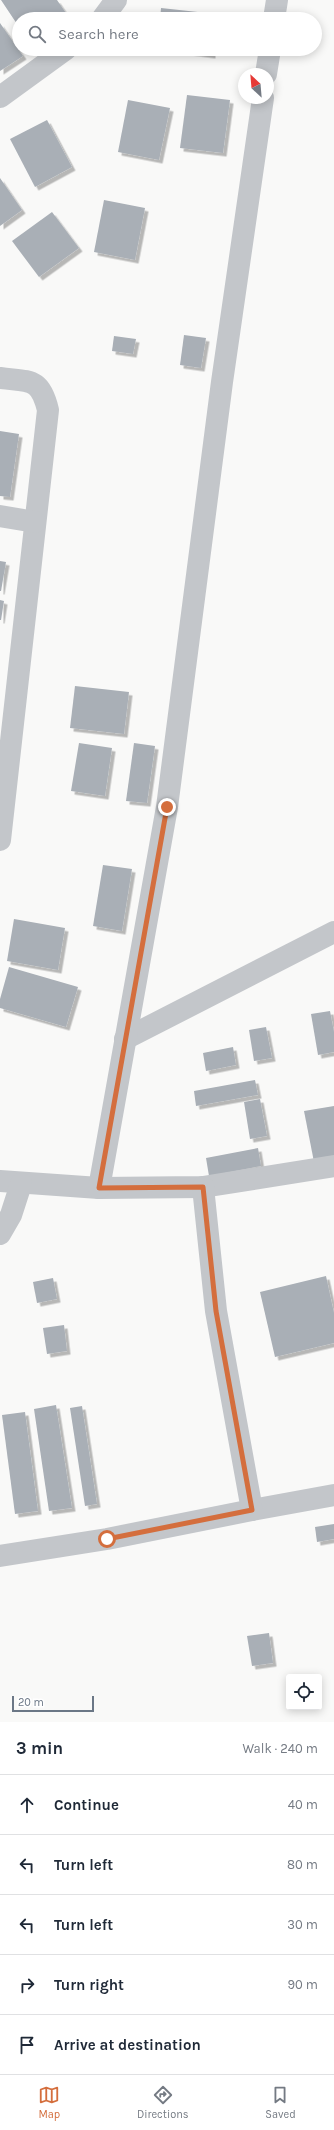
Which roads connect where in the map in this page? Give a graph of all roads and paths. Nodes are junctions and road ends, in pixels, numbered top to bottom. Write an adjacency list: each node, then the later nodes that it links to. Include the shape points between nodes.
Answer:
1 (116, 0): 3 (street)
2 (277, 0): 4 (street)
3 (107, 12)
4 (275, 12)
5 (56, 56): 8 (street)
6 (269, 56): 7 (street)
7 (267, 68)
8 (0, 97)
9 (262, 104): 15 (street, via 222,382 167,807)
10 (0, 378): 12 (street, via 34,382 44,393 48,410)
11 (0, 516): 12 (street)
12 (35, 522): 13 (street)
13 (0, 840)
14 (334, 932): 15 (street)
15 (125, 1039): 19 (street)
16 (334, 1166): 18 (street)
17 (10, 1183): 19 (street); 20 (street, via 11,1215)
18 (203, 1187): 19 (street); 22 (street, via 216,1311)
19 (99, 1188)
20 (0, 1234)
21 (334, 1495): 22 (street)
22 (252, 1510): 23 (street, via 107,1539)
23 (0, 1556)

